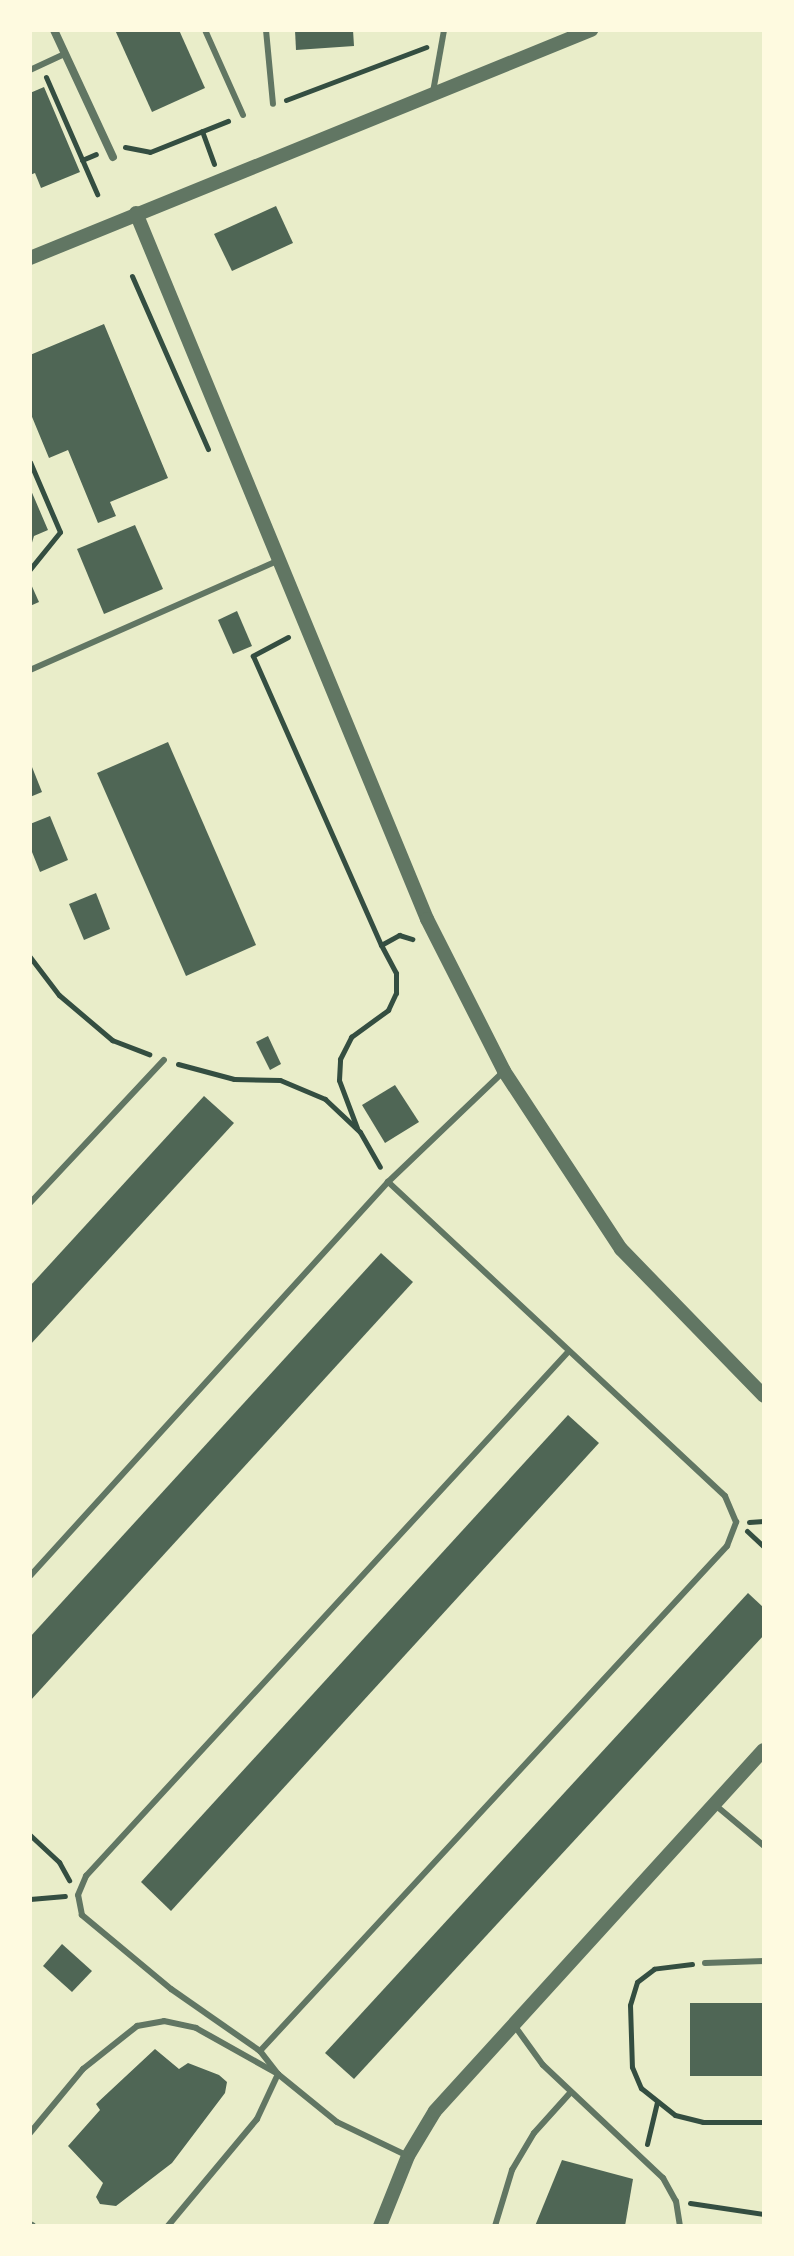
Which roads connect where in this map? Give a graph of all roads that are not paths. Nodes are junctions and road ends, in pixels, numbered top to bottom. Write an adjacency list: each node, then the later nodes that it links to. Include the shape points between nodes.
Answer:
1 (54, 30): 6 (street)
2 (205, 30): 10 (lane)
3 (266, 30): 9 (lane)
4 (444, 30): 8 (lane)
5 (591, 30): 8 (street)
6 (64, 54): 7 (lane); 11 (street)
7 (30, 70)
8 (433, 92): 12 (street)
9 (273, 104)
10 (243, 115)
11 (113, 157)
12 (136, 213): 13 (street); 14 (street)
13 (30, 258)
14 (280, 560): 15 (lane); 17 (street, via 427,919)
15 (30, 670)
16 (164, 1060): 19 (lane)
17 (504, 1071): 18 (lane); 21 (street, via 621,1249)
18 (388, 1182): 20 (lane); 22 (lane)
19 (30, 1203)
20 (568, 1352): 29 (lane, via 725,1496 736,1522 727,1546); 29 (lane, via 86,1876 78,1895 82,1915 171,1989)
21 (764, 1396)
22 (30, 1576)
23 (764, 1750): 24 (street)
24 (714, 1804): 25 (lane); 28 (street)
25 (764, 1846)
26 (764, 1961): 27 (lane)
27 (705, 1963)
28 (512, 2022): 31 (lane); 33 (street, via 435,2111)
29 (260, 2051): 30 (lane)
30 (278, 2074): 32 (lane, via 231,2043 196,2028 164,2021 137,2026 92,2060); 33 (lane, via 337,2122); 34 (lane, via 257,2119)
31 (570, 2093): 36 (lane, via 534,2133 512,2170); 37 (lane, via 644,2159 676,2201)
32 (30, 2133)
33 (408, 2156): 35 (street)
34 (168, 2226)
35 (380, 2226)
36 (495, 2226)
37 (680, 2226)

